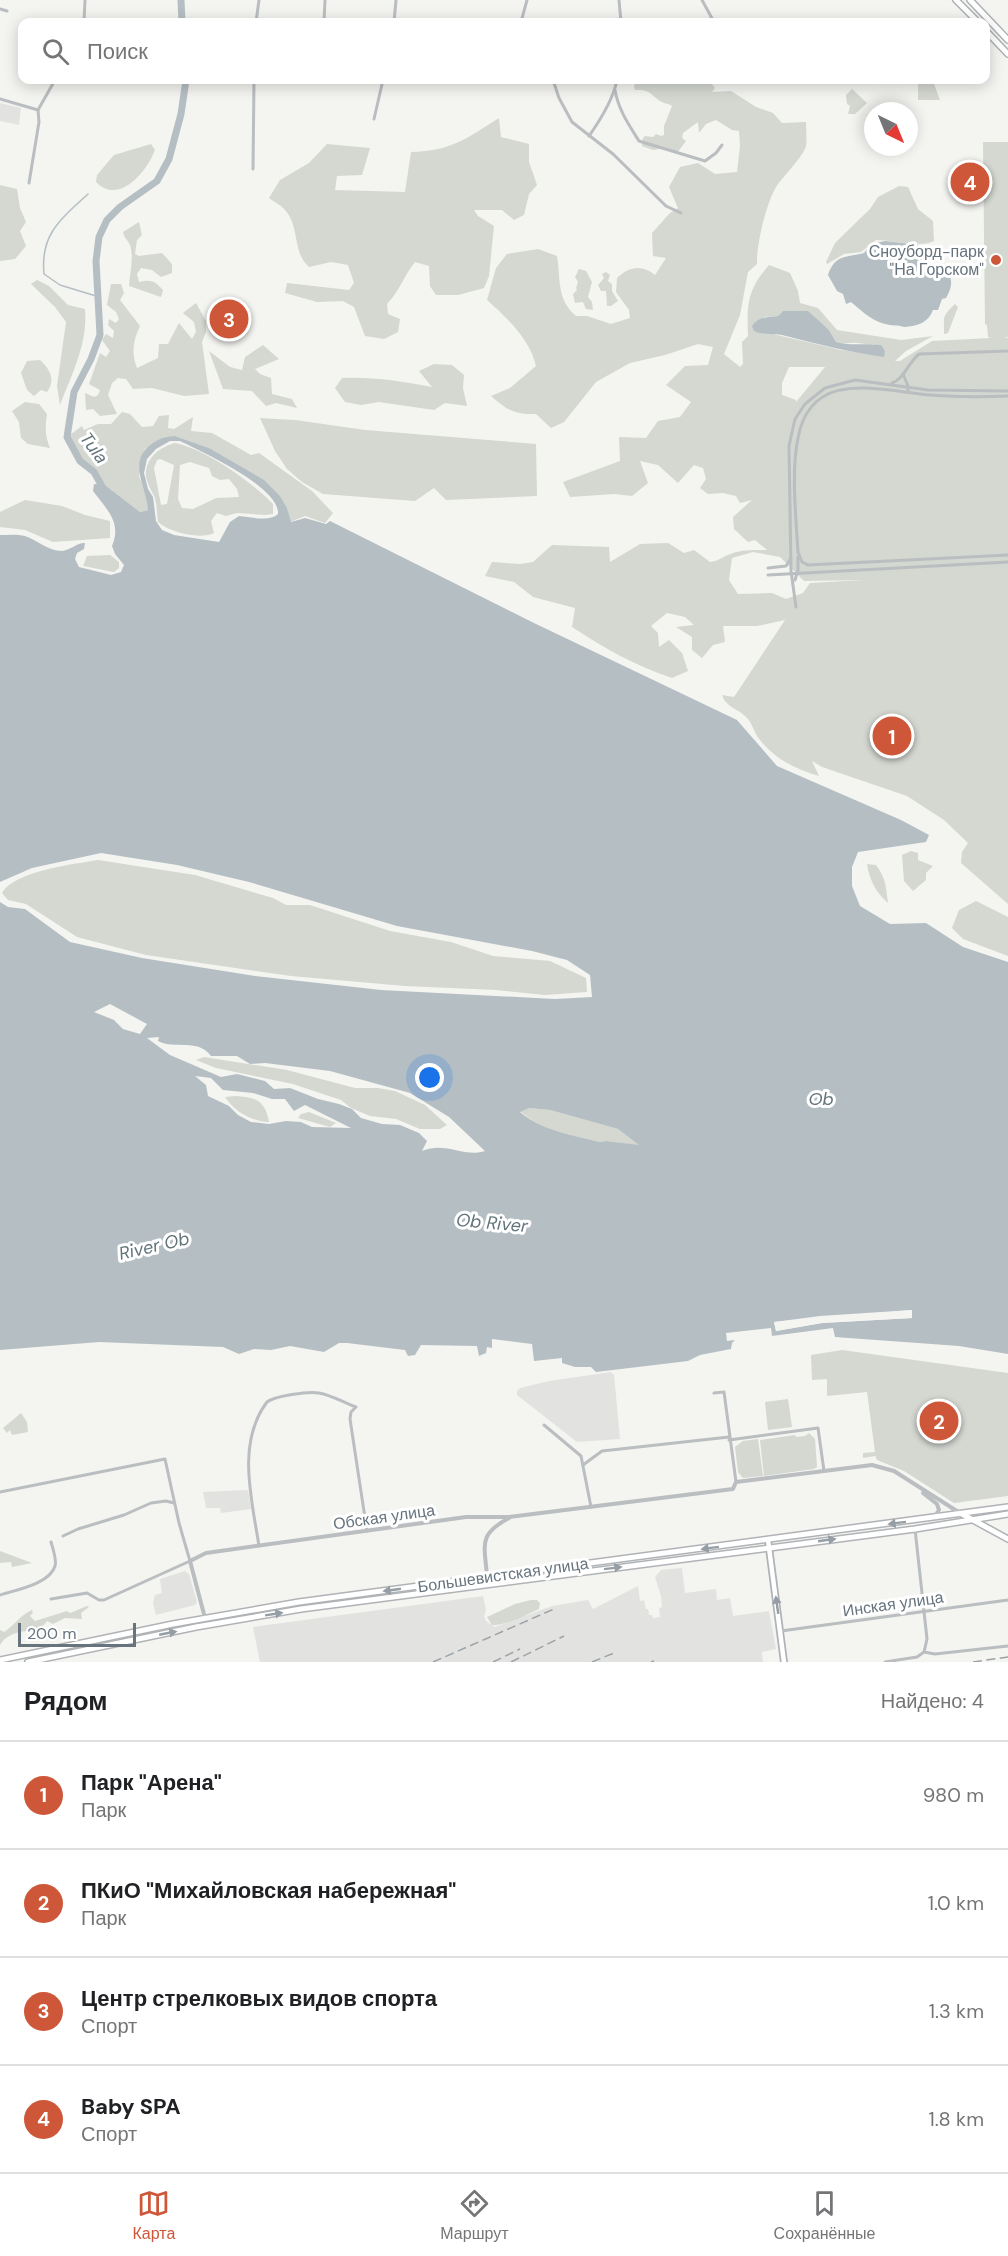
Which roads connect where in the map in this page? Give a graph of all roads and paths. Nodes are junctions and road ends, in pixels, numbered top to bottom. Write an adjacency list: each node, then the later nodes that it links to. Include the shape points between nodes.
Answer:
1 (85, 0): 12 (street)
2 (259, 0): 13 (street)
3 (325, 0): 14 (street)
4 (396, 0): 15 (street)
5 (527, 0): 16 (street)
6 (620, 0): 17 (street)
7 (702, 0): 18 (street)
8 (956, 0): 19 (main road)
9 (970, 0): 20 (main road)
10 (0, 9): 11 (street)
11 (8, 10)
12 (85, 18)
13 (257, 18)
14 (324, 18)
15 (394, 18)
16 (522, 18)
17 (621, 18)
18 (712, 18)
19 (974, 18)
20 (987, 18)
21 (990, 21): 23 (main road)
22 (990, 35): 24 (main road)
23 (1008, 40)
24 (1008, 54)
25 (53, 84): 32 (street)
26 (254, 84): 36 (street)
27 (382, 84): 33 (street)
28 (555, 84): 34 (street, via 569,117)
29 (616, 84): 30 (street)
30 (615, 90): 34 (street); 35 (street, via 622,114 639,141 705,161)
31 (0, 99): 32 (street)
32 (38, 110): 37 (street)
33 (375, 119)
34 (589, 136): 38 (street, via 666,206)
35 (722, 145)
36 (253, 169)
37 (29, 183)
38 (681, 213)
39 (1008, 351): 40 (street, via 919,354)
40 (903, 373): 42 (street); 43 (street)
41 (870, 381): 42 (street); 44 (street); 48 (street, via 836,384 814,395 795,419)
42 (891, 384): 43 (street)
43 (908, 386): 45 (street); 46 (street)
44 (870, 387): 46 (street); 49 (street, via 838,390 818,400 801,425)
45 (1008, 391)
46 (908, 392): 47 (street)
47 (1008, 396)
48 (789, 462): 49 (street); 50 (street)
49 (795, 463): 51 (street)
50 (790, 522): 51 (street); 54 (street)
51 (796, 522): 52 (street)
52 (798, 552): 59 (street); 63 (street)
53 (1008, 555): 55 (street)
54 (791, 556): 60 (street, via 786,566); 63 (street)
55 (972, 557): 56 (street); 58 (street)
56 (902, 561): 59 (street); 61 (street)
57 (1008, 562): 58 (street)
58 (972, 563): 61 (street)
59 (808, 565): 63 (street)
60 (781, 567): 62 (street); 63 (street)
61 (903, 567): 64 (street)
62 (768, 568)
63 (795, 569): 64 (street); 65 (street); 67 (street)
64 (806, 572): 67 (street)
65 (781, 574): 66 (street); 67 (street)
66 (768, 575)
67 (794, 582): 68 (street)
68 (796, 607)
69 (714, 1393): 71 (street, via 724,1392)
70 (544, 1425): 72 (street, via 577,1452)
71 (729, 1439): 72 (street, via 602,1451); 73 (street, via 818,1428); 75 (street)
72 (583, 1465): 78 (street)
73 (824, 1471): 74 (street, via 881,1466); 75 (street)
74 (904, 1477): 80 (street); 83 (street, via 939,1506)
75 (736, 1482): 78 (street, Обская улица, via 734,1489)
76 (0, 1492): 77 (street, via 165,1459)
77 (174, 1503): 87 (street, via 151,1503); 93 (street)
78 (591, 1507): 82 (street, Обская улица)
79 (1008, 1507): 80 (main road, Большевистская улица)
80 (962, 1514): 83 (main road, Большевистская улица); 84 (main road)
81 (1008, 1514): 84 (main road, Большевистская улица)
82 (509, 1517): 86 (street, Обская улица, via 466,1517); 94 (street, via 492,1528 485,1540)
83 (931, 1519): 89 (main road, Большевистская улица, one-way to 89)
84 (972, 1520): 85 (main road, Большевистская улица); 88 (main road)
85 (915, 1528): 92 (main road, Большевистская улица, one-way to 85); 98 (street)
86 (368, 1531): 91 (street, Обская улица); 91 (street, via 350,1419 356,1407 322,1393 300,1394 267,1402 250,1436 248,1464)
87 (63, 1536)
88 (1008, 1539)
89 (768, 1540): 92 (main road); 94 (main road, Большевистская улица, one-way to 94)
90 (51, 1542): 95 (street, via 56,1564 52,1571 32,1585)
91 (259, 1546): 93 (street, Обская улица, via 206,1553)
92 (769, 1548): 100 (main road, one-way to 92); 104 (main road, Большевистская улица, one-way to 92, via 301,1609)
93 (190, 1561): 96 (street, Обская улица, via 104,1600 87,1593); 99 (street)
94 (486, 1577): 99 (main road, Большевистская улица, one-way to 99)
95 (0, 1595)
96 (51, 1599)
97 (1008, 1600): 98 (street, Инская улица)
98 (923, 1613): 100 (street, Инская улица); 102 (street, via 927,1639)
99 (205, 1618): 103 (main road, Большевистская улица)
100 (780, 1631): 105 (main road)
101 (1008, 1646): 102 (street)
102 (924, 1652): 106 (street, via 917,1657)
103 (0, 1660)
104 (28, 1662)
105 (784, 1662)
106 (885, 1662)

